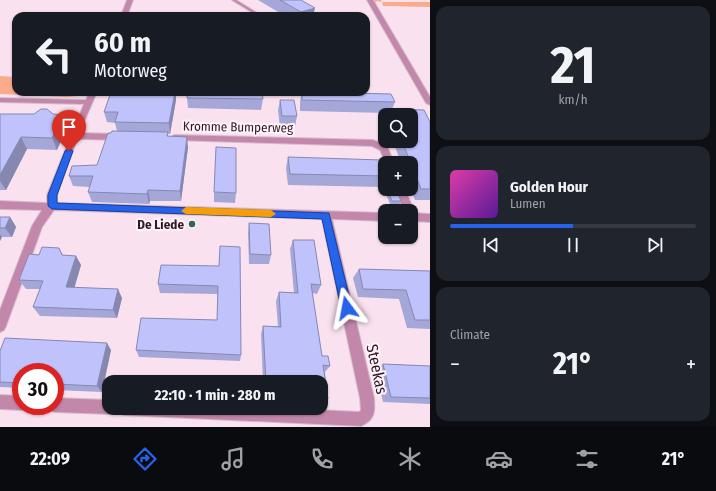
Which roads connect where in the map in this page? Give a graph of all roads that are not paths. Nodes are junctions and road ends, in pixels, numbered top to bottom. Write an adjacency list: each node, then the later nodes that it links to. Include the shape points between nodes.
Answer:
1 (130, 0): 4 (street)
2 (234, 0): 5 (lane)
3 (370, 0): 8 (street)
4 (126, 12)
5 (254, 12)
6 (91, 97): 7 (street); 9 (street)
7 (0, 100)
8 (430, 103)
9 (74, 136): 10 (street); 14 (street, via 52,195)
10 (129, 137)
11 (168, 138): 12 (street, Kromme Bumperweg, via 373,143 384,148)
12 (387, 156)
13 (0, 205): 14 (street)
14 (52, 206): 15 (street); 19 (street, via 37,226)
15 (326, 216): 17 (street); 24 (street, Steekas, via 368,398 368,413 361,419)
16 (418, 216): 18 (street)
17 (378, 217)
18 (430, 218)
19 (0, 326)
20 (0, 402): 21 (street)
21 (12, 403)
22 (64, 405): 23 (street)
23 (102, 407)
24 (275, 415)

